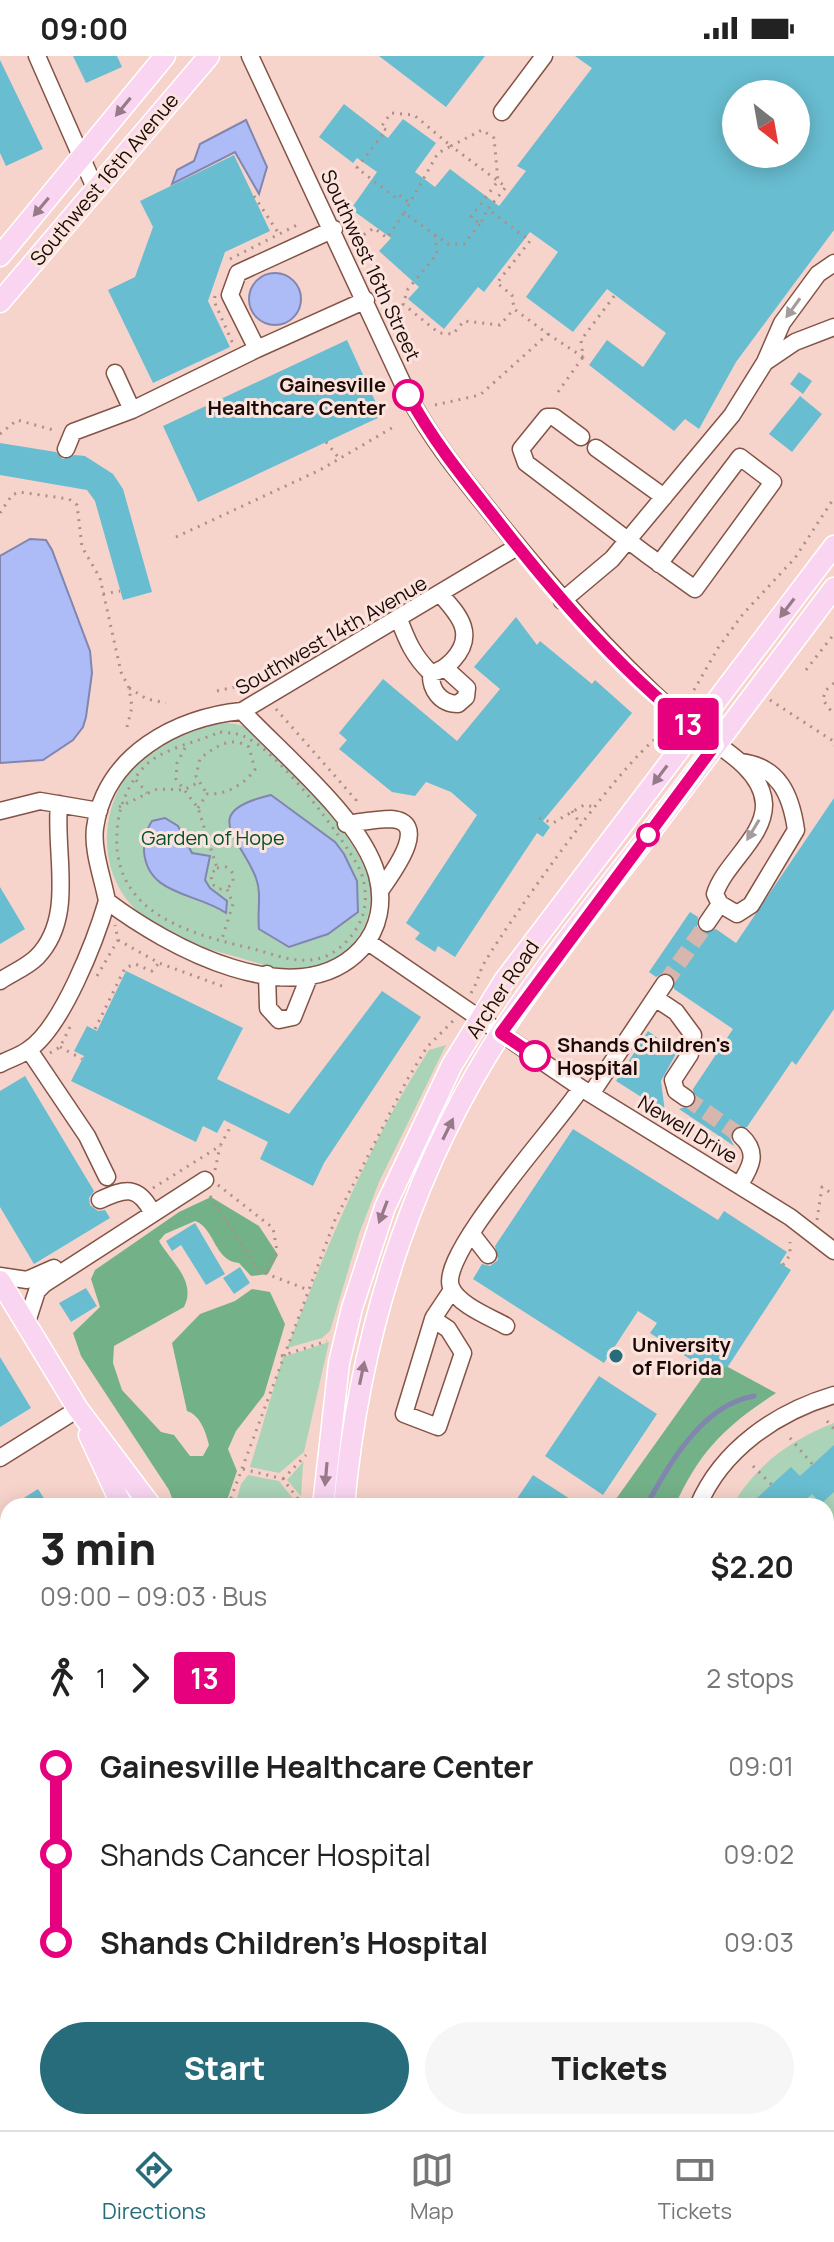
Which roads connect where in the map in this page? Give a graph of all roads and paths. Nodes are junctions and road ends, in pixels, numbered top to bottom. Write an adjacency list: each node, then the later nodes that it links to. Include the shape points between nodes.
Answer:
1 (37, 56): 8 (street)
2 (165, 56): 8 (main road, Southwest 16th Avenue, one-way to 8)
3 (209, 56): 10 (main road, Southwest 16th Avenue)
4 (250, 56): 16 (street, Southwest 16th Street)
5 (544, 56): 6 (street)
6 (502, 112)
7 (451, 146): 9 (path); 9 (path, via 482,130 494,138); 12 (path, via 438,153); 12 (path, via 414,115 391,113 381,127 386,130 357,168)
8 (81, 158): 10 (street); 20 (main road, Southwest 16th Avenue, one-way to 20)
9 (498, 181): 13 (path, via 506,187); 15 (path, via 471,217)
10 (95, 188): 24 (main road, Southwest 16th Avenue)
11 (254, 196): 17 (path)
12 (408, 202): 14 (path)
13 (488, 209): 15 (path); 25 (path, via 530,241 497,283 512,295)
14 (404, 213): 18 (path); 19 (path, via 387,238 374,228)
15 (480, 224): 18 (path, via 464,244 448,244)
16 (334, 229): 23 (street, Southwest 16th Street); 28 (street, via 238,273 230,295)
17 (279, 234)
18 (435, 235): 25 (path, via 437,254 408,289 403,304 439,333 453,334 464,321 500,325)
19 (357, 239)
20 (0, 256)
21 (834, 263): 30 (street, one-way to 30, via 818,274 782,323)
22 (615, 295): 29 (path, via 581,340)
23 (366, 300): 28 (street); 49 (street, Southwest 16th Street, via 423,422)
24 (0, 302)
25 (514, 309): 27 (path)
26 (834, 327): 30 (street, via 795,342)
27 (548, 334): 29 (path); 33 (path, via 480,395)
28 (257, 349): 34 (street)
29 (583, 357): 32 (path)
30 (765, 362): 43 (street, via 732,415)
31 (115, 373): 34 (street)
32 (558, 392)
33 (435, 405)
34 (132, 410): 36 (street)
35 (397, 425): 42 (path)
36 (73, 432): 37 (path, via 17,420); 41 (street)
37 (0, 434)
38 (581, 437): 47 (street, via 547,417 521,449 522,456)
39 (326, 442): 42 (path)
40 (596, 448): 43 (street)
41 (66, 449)
42 (339, 458): 46 (path)
43 (664, 497): 47 (street)
44 (834, 498): 63 (path, via 795,558 718,648)
45 (0, 513): 53 (path, via 19,492 74,501 81,514 82,547)
46 (176, 537)
47 (629, 540): 50 (street); 55 (street)
48 (834, 546): 71 (main road, Archer Road, one-way to 71)
49 (517, 547): 54 (street, Southwest 14th Avenue); 55 (street, Southwest 16th Street)
50 (659, 564): 50 (street, via 695,589 773,482 740,457)
51 (834, 588): 72 (main road, Archer Road)
52 (120, 591): 53 (path)
53 (103, 594): 61 (path)
54 (441, 595): 56 (street, Southwest 14th Avenue); 56 (street, via 460,617 466,635 460,652 438,670 411,650)
55 (562, 601): 71 (street, Southwest 16th Street)
56 (399, 619): 67 (street, Southwest 14th Avenue)
57 (834, 634): 58 (path)
58 (806, 670)
59 (252, 683): 62 (path)
60 (834, 683): 68 (path, via 823,700)
61 (129, 688): 65 (path); 69 (path)
62 (217, 691)
63 (690, 697)
64 (770, 700): 73 (path)
65 (166, 703)
66 (271, 703): 88 (path, via 356,800)
67 (242, 711): 86 (street, Southwest 14th Avenue, via 196,718 149,741 121,769); 88 (street)
68 (834, 715)
69 (127, 727)
70 (670, 730): 83 (path, via 643,751)
71 (695, 730): 72 (street, Southwest 16th Street); 107 (main road, Archer Road, one-way to 107)
72 (715, 745): 75 (street, Southwest 16th Street); 110 (main road, Archer Road)
73 (834, 746)
74 (185, 748): 76 (path, via 171,749); 78 (path, via 176,779); 98 (path, via 220,732 250,739 327,821 363,879 360,920 330,955 293,960)
75 (740, 762): 95 (street, one-way to 95, via 759,785 764,804 759,823 715,890); 95 (street, via 761,767 781,781 796,830 744,911 737,914)
76 (135, 779): 79 (path); 82 (path)
77 (198, 782): 78 (path); 80 (path); 80 (path, via 200,758 224,742 249,747 255,770 248,778 221,795)
78 (184, 790): 79 (path); 84 (path)
79 (147, 793): 82 (path)
80 (207, 794): 84 (path)
81 (59, 804): 85 (street, via 40,801); 86 (street); 104 (street, via 56,844 62,897 53,932 34,960)
82 (120, 807): 98 (path, via 116,844 131,891 171,923)
83 (596, 807): 87 (path); 90 (path)
84 (198, 808): 91 (path)
85 (0, 811)
86 (99, 811): 94 (street, via 95,831)
87 (572, 811): 89 (path, via 553,823); 90 (path)
88 (347, 818): 93 (street, via 372,863); 93 (street, via 395,819 409,837 407,850)
89 (539, 818)
90 (581, 826): 107 (path, via 486,960)
91 (217, 868): 92 (path, via 212,884); 92 (path, via 233,873)
92 (227, 889): 98 (path, via 233,904)
93 (380, 891): 99 (street, via 382,907)
94 (107, 901): 102 (street, via 177,946); 112 (street, via 68,994)
95 (720, 904): 96 (street)
96 (707, 923)
97 (118, 940): 100 (path)
98 (221, 942)
99 (368, 942): 103 (street, via 343,964); 107 (street, Newell Drive)
100 (159, 963): 101 (path, via 222,986); 109 (path, via 152,971 135,964 125,968)
101 (226, 974)
102 (267, 974): 103 (street); 103 (street, via 268,1008 279,1020 299,1010)
103 (309, 977)
104 (0, 981)
105 (665, 983): 106 (street)
106 (655, 998): 115 (street); 116 (street, via 676,1012 693,1035 690,1054 673,1080 676,1091)
107 (471, 1011): 110 (street, Newell Drive); 145 (main road, Archer Road, one-way to 145, via 385,1207 352,1308)
108 (452, 1025): 136 (path, via 427,1047 388,1113)
109 (95, 1029)
110 (501, 1033): 115 (street, Newell Drive); 146 (main road, Archer Road, one-way to 110, via 376,1315 408,1216 451,1122)
111 (60, 1047): 113 (path)
112 (29, 1050): 114 (street); 120 (street, via 87,1136)
113 (82, 1059)
114 (1, 1061)
115 (586, 1091): 122 (street, Newell Drive); 128 (street, via 505,1183)
116 (686, 1098)
117 (232, 1124): 119 (path)
118 (741, 1136): 122 (street, via 753,1157)
119 (220, 1146): 121 (path); 123 (path)
120 (107, 1177)
121 (209, 1179): 126 (street); 134 (path, via 249,1257); 134 (path, via 273,1228 277,1251)
122 (740, 1184): 130 (street, Newell Drive)
123 (151, 1189)
124 (834, 1195): 127 (path, via 822,1187)
125 (100, 1200): 126 (street, via 130,1189 139,1192)
126 (152, 1212): 132 (street)
127 (817, 1220)
128 (471, 1233): 131 (street); 137 (street, via 451,1273)
129 (790, 1242): 133 (path)
130 (834, 1251)
131 (488, 1255)
132 (78, 1259): 135 (street, via 27,1280); 139 (street, via 37,1291)
133 (783, 1265)
134 (265, 1275): 136 (path)
135 (0, 1279): 139 (main road)
136 (306, 1289): 142 (path)
137 (452, 1290): 138 (street); 140 (street)
138 (433, 1319): 138 (street, via 404,1414 438,1427 463,1353 448,1329)
139 (26, 1325): 144 (main road)
140 (506, 1326)
141 (331, 1340): 142 (path)
142 (281, 1356): 154 (path)
143 (834, 1395): 163 (street, via 747,1439)
144 (78, 1409): 151 (street); 157 (main road); 158 (main road)
145 (332, 1415): 146 (main road); 161 (main road, Archer Road, one-way to 161)
146 (353, 1419): 162 (main road, Archer Road)
147 (827, 1421): 148 (path)
148 (834, 1429)
149 (790, 1438): 152 (path)
150 (306, 1455): 155 (path)
151 (0, 1458)
152 (813, 1465)
153 (753, 1466): 156 (path)
154 (243, 1469): 155 (path); 159 (path)
155 (283, 1479): 160 (path)
156 (772, 1485)
157 (118, 1498)
158 (145, 1498)
159 (231, 1498)
160 (297, 1498)
161 (324, 1498)
162 (345, 1498)
163 (703, 1498)

